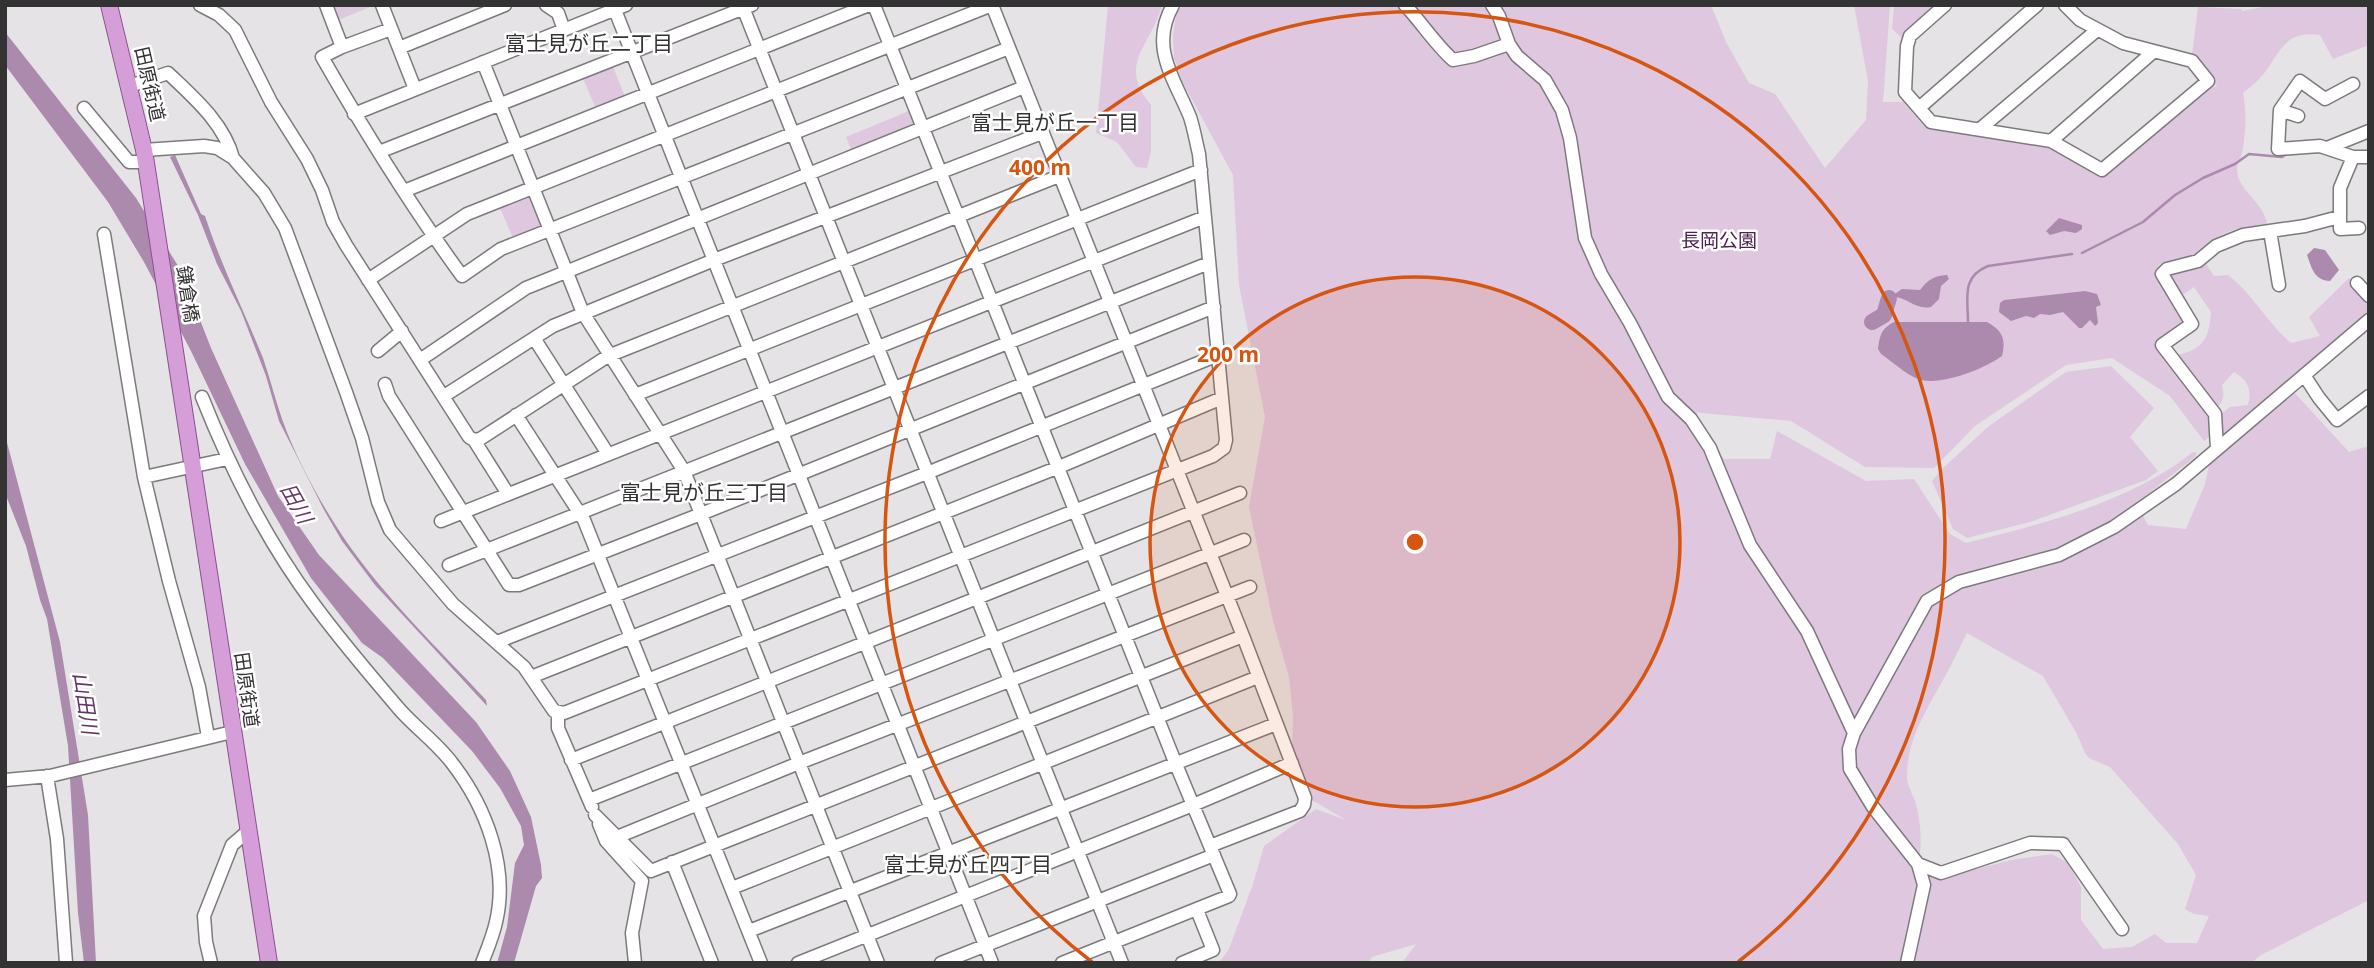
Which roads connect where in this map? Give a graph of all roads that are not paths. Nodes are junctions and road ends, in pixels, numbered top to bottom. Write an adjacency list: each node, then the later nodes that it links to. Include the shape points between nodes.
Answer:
1 (109, 5): 30 (main road, 田原街道)
2 (200, 5): 80 (street, via 235,30 271,102 307,159 333,222)
3 (326, 5): 22 (street)
4 (382, 5): 17 (street)
5 (505, 5): 23 (street)
6 (546, 5): 18 (street, via 558,13)
7 (872, 5): 21 (street); 25 (street)
8 (992, 5): 21 (street); 24 (street)
9 (1173, 5): 56 (street, via 1163,22 1163,46 1191,120)
10 (1405, 5): 20 (street, via 1453,60)
11 (1492, 5): 20 (street)
12 (1945, 5): 38 (street, via 1910,36 1907,46 1905,92)
13 (2037, 5): 38 (street)
14 (2065, 5): 19 (street)
15 (618, 7): 18 (street); 27 (street)
16 (746, 7): 25 (street); 27 (street)
17 (391, 29): 22 (street); 23 (street)
18 (564, 30): 28 (street)
19 (2096, 30): 26 (street); 43 (street)
20 (1509, 44): 180 (street, via 1545,80 1562,110 1585,238 1601,274 1668,397 1691,419 1710,448 1750,545 1807,631)
21 (890, 46): 32 (street); 34 (street)
22 (342, 47): 40 (street, via 322,57)
23 (399, 48): 33 (street)
24 (1009, 48): 31 (street); 32 (street)
25 (759, 49): 34 (street); 35 (street)
26 (2153, 52): 48 (street); 48 (street, via 2192,61 2208,81 2102,170)
27 (632, 53): 35 (street); 36 (street)
28 (483, 62): 33 (street); 36 (street)
29 (2353, 84): 39 (street, via 2325,99 2300,81)
30 (130, 86): 54 (street, via 168,73 205,109); 55 (main road, 田原街道)
31 (1024, 87): 42 (street); 45 (street)
32 (907, 88): 42 (street); 46 (street)
33 (415, 89): 40 (street)
34 (776, 91): 46 (street); 47 (street)
35 (647, 93): 47 (street); 49 (street)
36 (500, 104): 49 (street); 51 (street)
37 (84, 108): 55 (street, via 129,162)
38 (1919, 108): 43 (street, via 1931,122)
39 (2280, 110): 41 (street); 50 (street, via 2278,149)
40 (354, 114): 51 (street)
41 (2298, 116)
42 (924, 130): 57 (street); 58 (street)
43 (1980, 130): 48 (street)
44 (2369, 131): 50 (street)
45 (1042, 133): 57 (street); 59 (street)
46 (793, 134): 58 (street); 60 (street)
47 (664, 135): 60 (street); 61 (street)
48 (2051, 141)
49 (516, 145): 61 (street); 62 (street)
50 (2327, 148): 52 (street)
51 (379, 152): 62 (street)
52 (2353, 157): 53 (street); 65 (street, via 2340,188)
53 (2369, 157)
54 (233, 158): 55 (street, via 204,146); 164 (street, via 271,202 285,228 362,438 390,530 441,592)
55 (146, 161): 114 (main road, 鎌倉橋)
56 (1201, 170): 64 (street); 67 (street)
57 (941, 173): 63 (street); 66 (street)
58 (809, 176): 66 (street); 68 (street)
59 (1059, 176): 63 (street); 67 (street)
60 (682, 179): 68 (street); 69 (street)
61 (533, 188): 69 (street); 73 (street, via 467,214)
62 (404, 191): 73 (street)
63 (958, 216): 74 (street); 76 (street)
64 (1205, 217): 77 (street); 78 (street)
65 (2339, 217): 70 (street, via 2340,229); 71 (street)
66 (826, 218): 75 (street); 76 (street)
67 (1076, 218): 74 (street); 77 (street)
68 (697, 219): 75 (street); 79 (street)
69 (550, 229): 73 (street, via 502,249 462,276); 79 (street)
70 (2359, 229)
71 (2270, 230): 82 (street); 121 (street, via 2225,242 2198,261 2162,274 2192,324 2162,345 2215,414)
72 (104, 234): 131 (street)
73 (433, 236): 80 (street)
74 (975, 259): 84 (street); 86 (street)
75 (714, 261): 87 (street); 89 (street)
76 (844, 261): 86 (street); 87 (street)
77 (1093, 262): 84 (street); 85 (street)
78 (1209, 263): 85 (street); 88 (street)
79 (566, 270): 89 (street); 100 (street, via 526,288)
80 (368, 280): 91 (street)
81 (2357, 283): 83 (street)
82 (2279, 285)
83 (2369, 296)
84 (992, 301): 93 (street); 95 (street)
85 (1110, 303): 93 (street); 94 (street)
86 (860, 305): 95 (street); 96 (street)
87 (732, 306): 96 (street); 98 (street)
88 (1214, 307): 94 (street); 99 (street)
89 (583, 313): 92 (street); 98 (street)
90 (2369, 320): 101 (street)
91 (402, 331): 97 (street); 100 (street)
92 (534, 338): 104 (street); 111 (street)
93 (1009, 343): 102 (street); 106 (street)
94 (1125, 343): 102 (street); 105 (street)
95 (877, 347): 106 (street); 107 (street)
96 (749, 349): 107 (street); 108 (street)
97 (378, 351)
98 (610, 355): 104 (street); 108 (street)
99 (1218, 355): 105 (street); 112 (street)
100 (420, 360): 111 (street)
101 (2304, 375): 109 (street, via 2337,420); 121 (street)
102 (1025, 383): 115 (street); 117 (street)
103 (386, 384): 136 (street)
104 (564, 384): 113 (street); 122 (street)
105 (1142, 385): 115 (street); 116 (street)
106 (894, 388): 117 (street); 119 (street)
107 (766, 393): 118 (street); 119 (street)
108 (635, 395): 118 (street)
109 (2369, 396)
110 (202, 397): 123 (street)
111 (444, 397): 120 (street)
112 (1222, 398): 116 (street); 126 (street, via 1224,448)
113 (516, 415): 120 (street); 130 (street)
114 (186, 423): 124 (main road, 田原街道)
115 (1042, 425): 125 (street); 128 (street)
116 (1158, 425): 125 (street); 126 (street)
117 (910, 430): 128 (street); 129 (street)
118 (660, 433): 122 (street); 127 (street)
119 (782, 433): 127 (street); 129 (street)
120 (474, 440): 133 (street)
121 (2217, 449): 180 (street, via 2114,527 2059,555 1959,582 1927,601)
122 (608, 454): 130 (street)
123 (227, 459): 124 (street); 220 (street, via 311,601 402,712 452,763 479,804 493,839 499,877 496,921)
124 (192, 466): 131 (street); 179 (main road, 田原街道)
125 (1059, 467): 134 (street); 135 (street)
126 (1176, 470): 134 (street); 138 (street)
127 (684, 471): 137 (street); 139 (street)
128 (927, 472): 135 (street); 140 (street)
129 (799, 474): 139 (street); 140 (street)
130 (555, 475): 133 (street); 137 (street)
131 (144, 477): 181 (street, via 200,687)
132 (1240, 493): 138 (street)
133 (508, 494): 136 (street)
134 (1076, 509): 144 (street); 147 (street)
135 (943, 511): 147 (street); 149 (street)
136 (461, 513): 141 (street); 143 (street)
137 (580, 513): 143 (street); 145 (street)
138 (1193, 513): 144 (street); 146 (street)
139 (701, 514): 145 (street); 148 (street)
140 (816, 516): 148 (street); 149 (street)
141 (441, 521)
142 (1244, 540): 146 (street)
143 (485, 550): 145 (street, via 509,585); 150 (street)
144 (1093, 552): 152 (street); 156 (street)
145 (598, 554): 153 (street)
146 (1210, 554): 152 (street); 155 (street)
147 (960, 555): 156 (street); 157 (street)
148 (716, 556): 153 (street); 154 (street)
149 (831, 556): 154 (street); 157 (street)
150 (449, 565)
151 (1250, 587): 155 (street)
152 (1109, 594): 158 (street); 162 (street)
153 (615, 595): 159 (street); 164 (street)
154 (733, 596): 159 (street); 161 (street)
155 (1226, 596): 158 (street); 160 (street)
156 (977, 598): 162 (street); 163 (street)
157 (849, 600): 161 (street); 163 (street)
158 (1125, 635): 165 (street); 170 (street)
159 (631, 636): 166 (street); 168 (street)
160 (1242, 636): 165 (street); 167 (street)
161 (750, 639): 168 (street); 169 (street)
162 (994, 640): 170 (street); 171 (street)
163 (865, 641): 169 (street); 171 (street)
164 (497, 642): 166 (street)
165 (1141, 676): 173 (street); 175 (street)
166 (531, 677): 172 (street)
167 (1258, 677): 173 (street); 177 (street)
168 (649, 678): 172 (street); 174 (street)
169 (766, 681): 174 (street); 176 (street)
170 (1010, 682): 175 (street); 178 (street)
171 (882, 684): 176 (street); 178 (street)
172 (558, 713): 182 (street, via 558,728)
173 (1158, 719): 183 (street); 186 (street)
174 (666, 721): 182 (street); 184 (street)
175 (1026, 722): 186 (street); 188 (street)
176 (783, 723): 184 (street); 185 (street)
177 (1276, 724): 183 (street); 187 (street)
178 (899, 725): 185 (street); 188 (street)
179 (232, 732): 181 (street); 198 (main road, 田原街道)
180 (1854, 733): 206 (street, via 1850,769)
181 (208, 737): 189 (street)
182 (571, 760): 191 (street)
183 (1175, 762): 194 (street); 196 (street)
184 (682, 763): 191 (street); 192 (street)
185 (799, 763): 192 (street); 193 (street)
186 (1043, 764): 195 (street); 196 (street)
187 (1292, 764): 194 (street); 203 (street, via 1305,798 1300,811)
188 (915, 765): 193 (street); 195 (street)
189 (49, 776): 190 (street); 217 (street)
190 (5, 780)
191 (589, 800): 197 (street)
192 (699, 804): 199 (street); 200 (street)
193 (816, 805): 200 (street); 201 (street)
194 (1193, 805): 202 (street); 203 (street)
195 (931, 807): 201 (street); 204 (street)
196 (1060, 807): 202 (street); 204 (street)
197 (595, 815): 199 (street); 221 (street, via 606,841 642,881 632,933)
198 (248, 831): 218 (street, via 232,845 204,916); 219 (main road, 田原街道)
199 (617, 837): 205 (street, via 651,871)
200 (715, 845): 205 (street); 207 (street)
201 (831, 846): 207 (street); 208 (street)
202 (1078, 851): 209 (street); 210 (street)
203 (1212, 851): 210 (street); 211 (street, via 1230,894)
204 (948, 852): 208 (street); 209 (street)
205 (672, 863): 222 (street)
206 (1918, 864): 212 (street, via 1941,873 2030,843 2063,845); 231 (street, via 1924,885)
207 (732, 888): 213 (street)
208 (849, 891): 213 (street); 214 (street)
209 (966, 897): 214 (street); 216 (street)
210 (1097, 901): 215 (street); 216 (street)
211 (1197, 910): 215 (street); 230 (street, via 1213,950)
212 (2122, 929)
213 (749, 931): 223 (street)
214 (866, 935): 224 (street); 225 (street)
215 (1114, 943): 228 (street); 229 (street)
216 (985, 945): 226 (street); 227 (street)
217 (66, 963)
218 (211, 963)
219 (268, 963)
220 (482, 963)
221 (635, 963)
222 (712, 963)
223 (761, 963)
224 (798, 963)
225 (878, 963)
226 (941, 963)
227 (992, 963)
228 (1062, 963)
229 (1122, 963)
230 (1182, 963)
231 (1907, 963)

